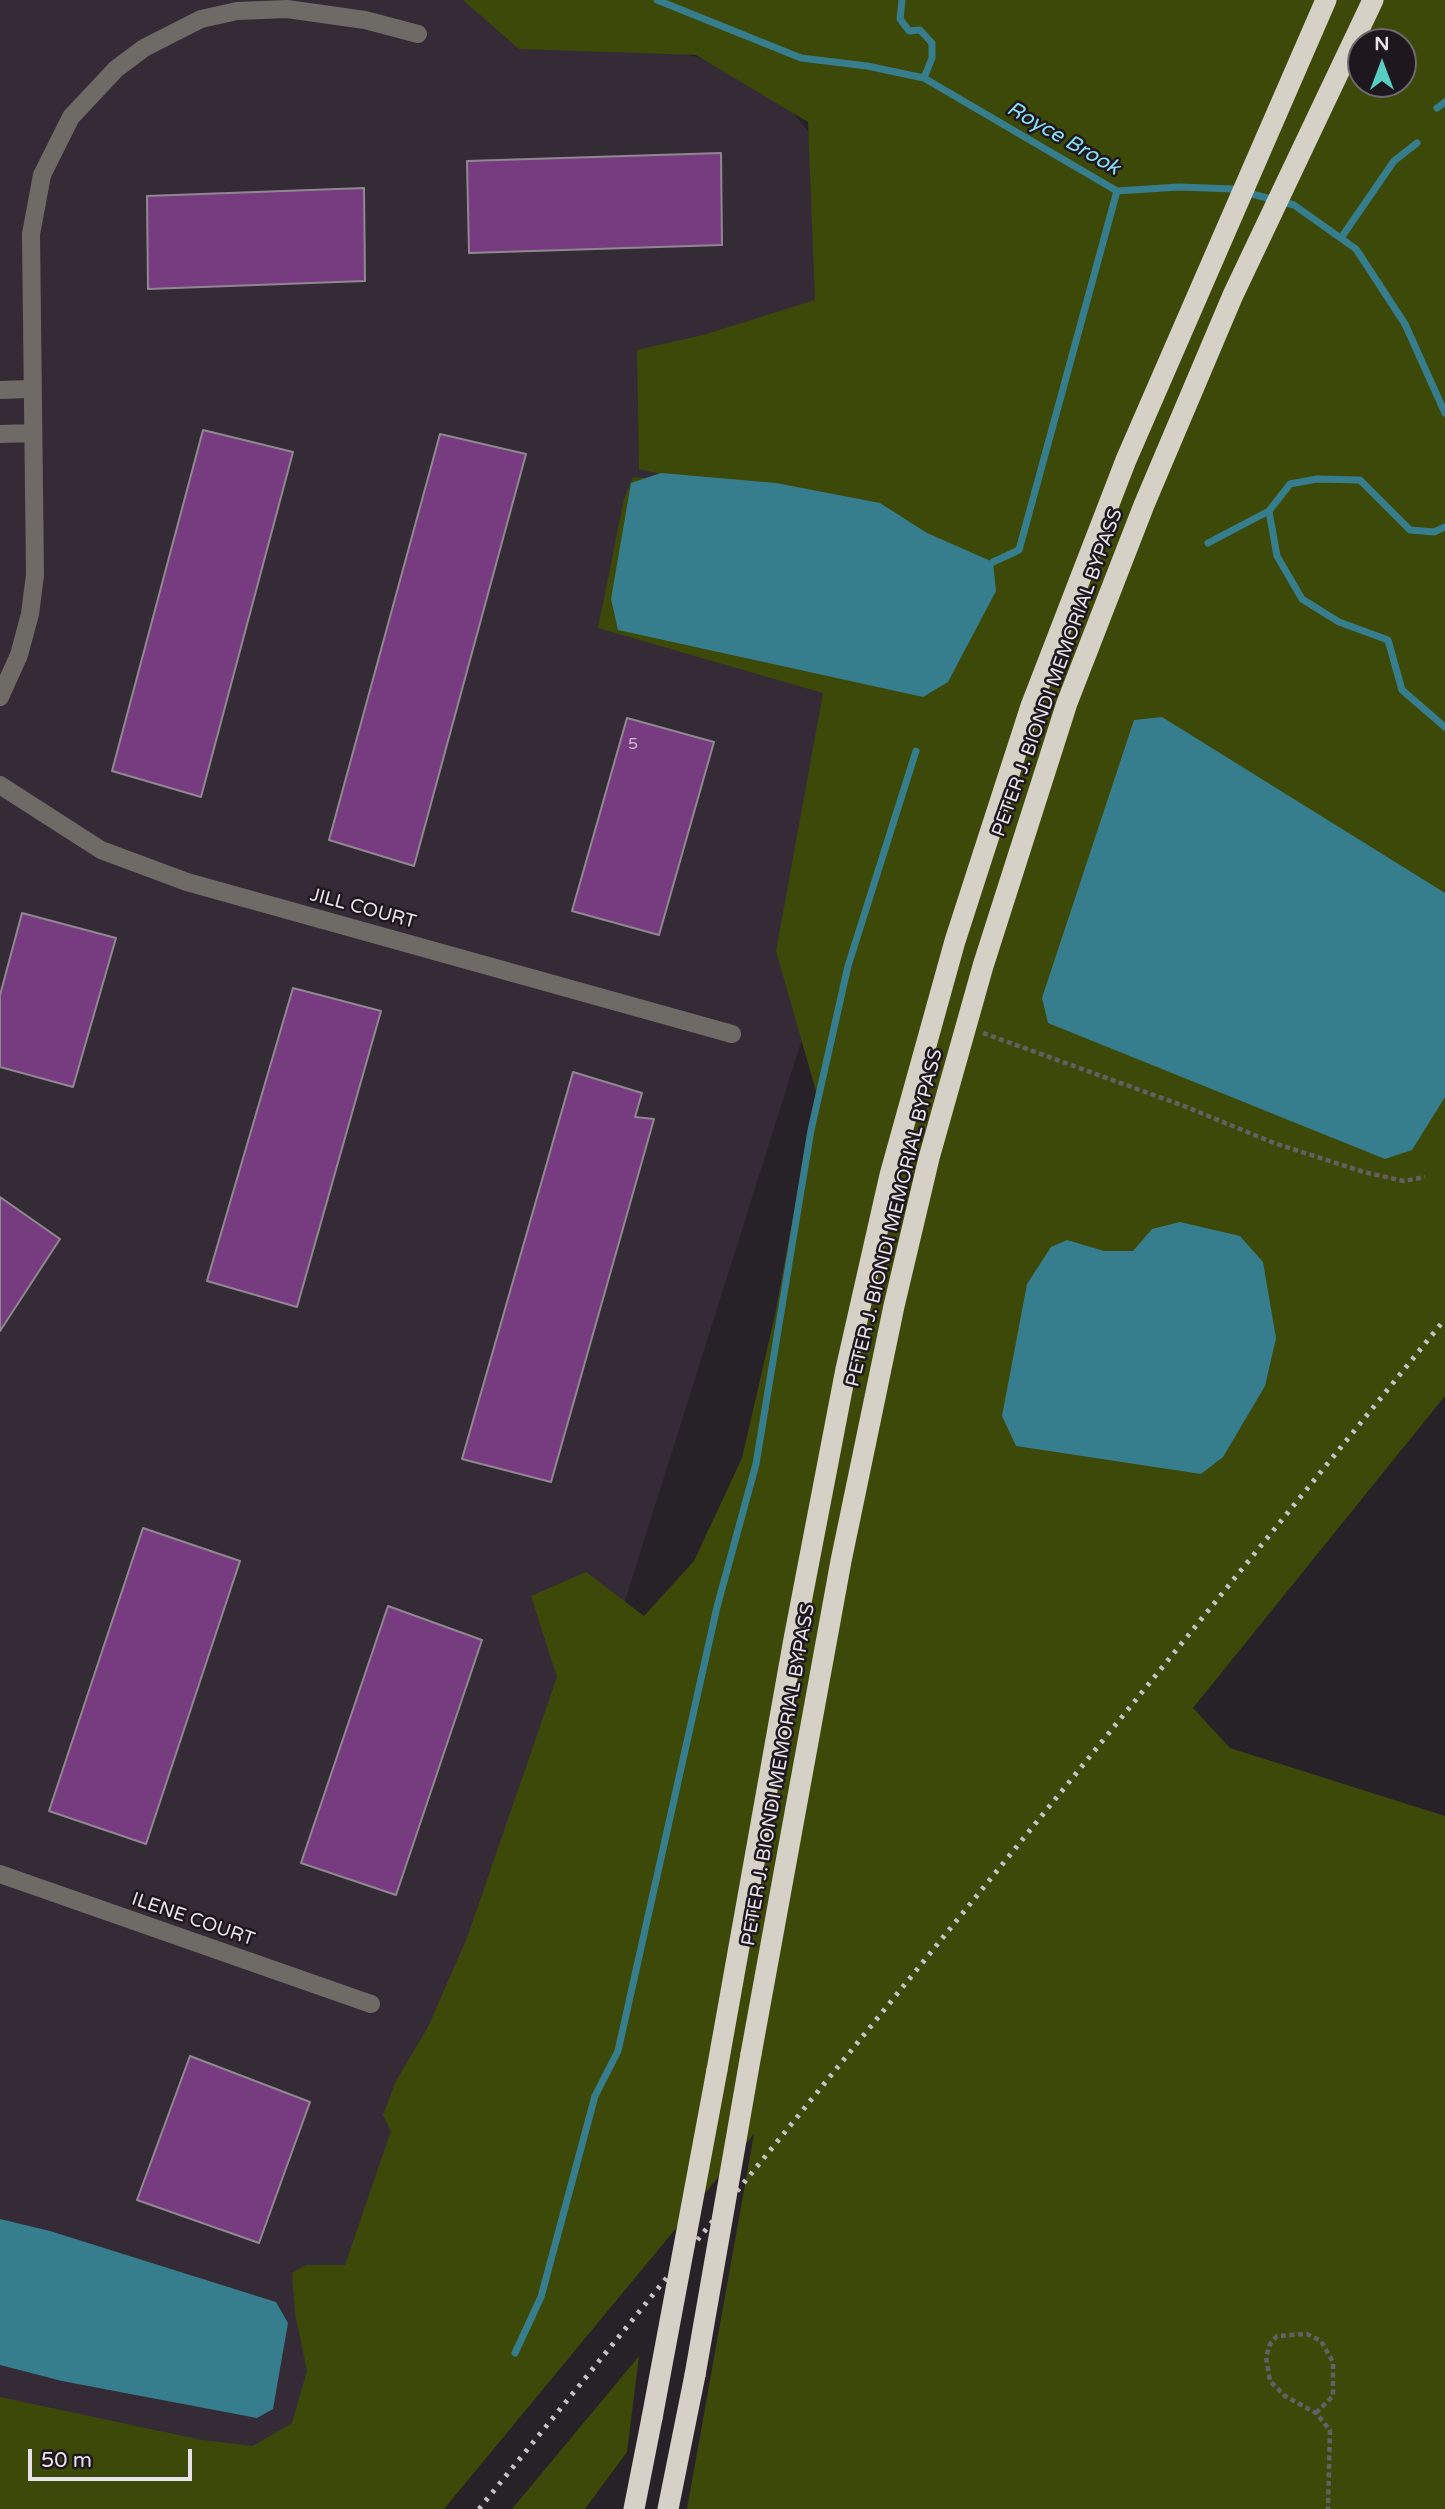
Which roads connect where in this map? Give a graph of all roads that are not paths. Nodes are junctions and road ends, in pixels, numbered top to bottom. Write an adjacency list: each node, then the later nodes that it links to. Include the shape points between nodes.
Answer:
1 (1326, 0): 13 (highway, PETER J. BIONDI MEMORIAL BYPASS, bridge, via 1126,460 1031,706 922,1058 890,1175 841,1395)
2 (1373, 0): 14 (highway, PETER J. BIONDI MEMORIAL BYPASS, bridge, via 1233,295 1144,505 1068,703 1022,835 929,1158 841,1561)
3 (418, 34): 4 (street, via 365,20 287,9 237,11 201,19 173,32 116,69 71,117 42,175 31,234)
4 (32, 389): 5 (street); 6 (street)
5 (0, 390)
6 (33, 433): 7 (street); 8 (street, via 36,521 30,614 19,655)
7 (0, 434)
8 (0, 697)
9 (0, 785): 10 (street, JILL COURT, via 101,850 175,878)
10 (732, 1034)
11 (0, 1874): 12 (street, ILENE COURT)
12 (371, 2004)
13 (635, 2509)
14 (668, 2509)

